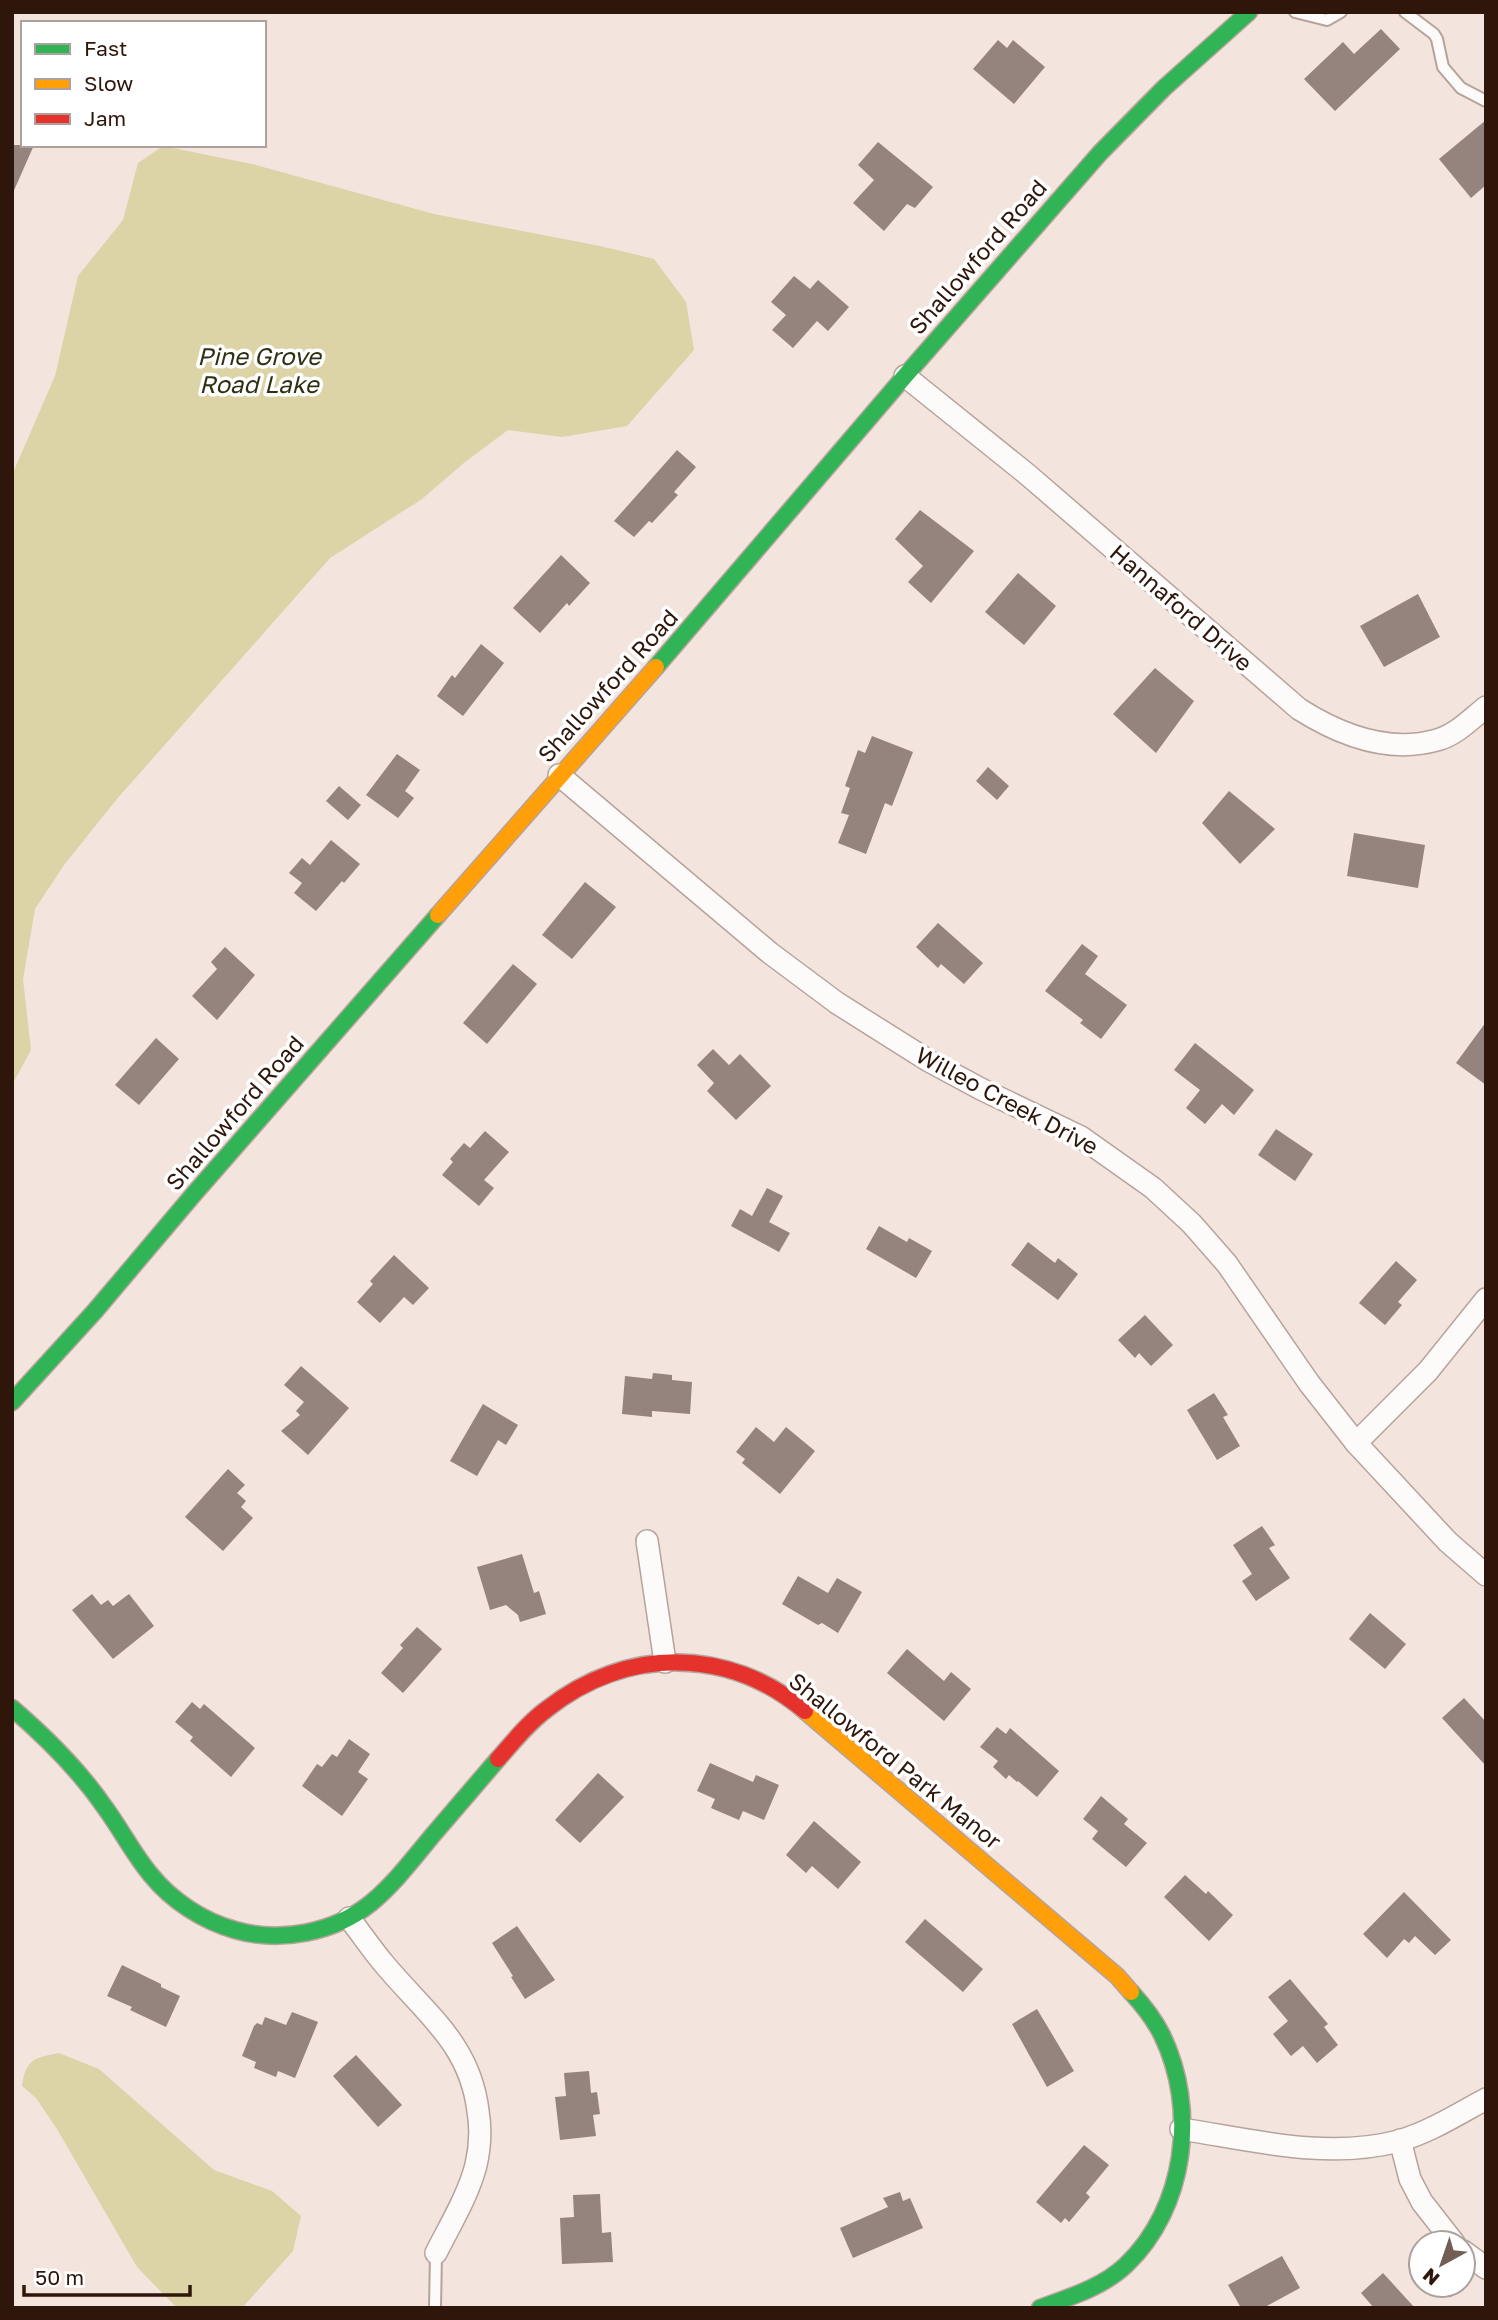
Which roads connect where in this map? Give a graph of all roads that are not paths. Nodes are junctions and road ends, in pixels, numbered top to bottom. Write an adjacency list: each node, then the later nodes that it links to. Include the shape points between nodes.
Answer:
1 (1249, 12): 6 (street, Shallowford Road, via 1100,153)
2 (1295, 12): 3 (lane, via 1327,20)
3 (1341, 12)
4 (1405, 12): 5 (lane, via 1434,34 1443,67 1461,88)
5 (1486, 101)
6 (905, 376): 7 (street, Hannaford Drive, via 1028,475 1299,709 1329,728 1359,739 1410,744 1439,740); 8 (street, Shallowford Road)
7 (1486, 707)
8 (559, 775): 10 (street, Shallowford Road); 11 (street, Willeo Creek Drive, via 770,953 837,1003 929,1061 1081,1137 1153,1188 1227,1264)
9 (1486, 1300): 11 (street, via 1428,1371)
10 (12, 1402)
11 (1356, 1443): 13 (street, Willeo Creek Drive, via 1448,1542)
12 (647, 1541): 14 (street)
13 (1486, 1575)
14 (666, 1662): 16 (street, Shallowford Park Manor, via 601,1675 548,1707 387,1888); 18 (street, Shallowford Park Manor, via 727,1669 787,1696 1117,1976 1145,2007 1166,2045 1178,2085)
15 (12, 1708): 16 (street, Shallowford Park Manor, via 100,1800 156,1881 186,1909 226,1929 267,1937 310,1933)
16 (349, 1918): 21 (street, via 383,1964 452,2039 476,2091 481,2128 476,2164)
17 (1486, 2099): 19 (street)
18 (1181, 2129): 19 (street, via 1317,2150 1360,2149); 23 (street, via 1180,2165 1170,2203 1153,2235 1107,2279)
19 (1400, 2140): 20 (street, via 1410,2179)
20 (1443, 2229)
21 (436, 2253): 22 (lane)
22 (435, 2308)
23 (1040, 2308)

